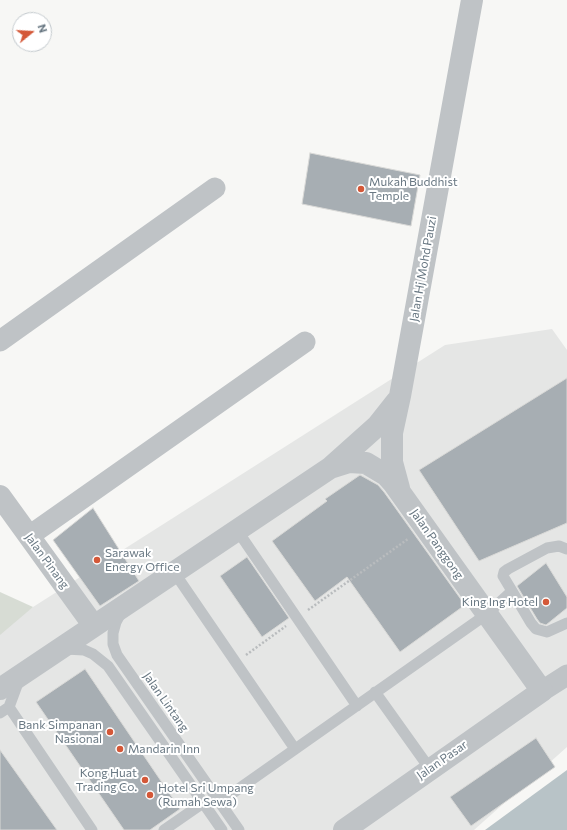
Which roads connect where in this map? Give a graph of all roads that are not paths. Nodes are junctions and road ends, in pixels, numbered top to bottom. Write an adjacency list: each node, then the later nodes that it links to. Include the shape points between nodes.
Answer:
1 (472, 0): 5 (street, Jalan Hj Mohd Pauzi)
2 (215, 188): 3 (street)
3 (0, 341)
4 (305, 342): 10 (street)
5 (400, 396): 6 (street, via 377,426); 7 (street, Jalan Panggong, via 390,447 395,478)
6 (330, 468): 7 (street, Jalan Panggong, via 349,462 366,463 386,475); 9 (street)
7 (402, 495): 15 (street, Jalan Panggong)
8 (0, 496): 10 (street, Jalan Pinang)
9 (237, 530): 12 (street); 23 (lane)
10 (29, 536): 17 (street, Jalan Pinang)
11 (567, 549): 13 (lane, via 559,546 547,548 504,572 503,576)
12 (174, 572): 14 (street); 24 (lane)
13 (512, 591): 15 (lane); 16 (lane, via 536,629 547,632)
14 (128, 604): 17 (street); 26 (lane, Jalan Lintang, via 116,622 113,633 117,655)
15 (487, 614): 20 (street, Jalan Panggong); 21 (lane)
16 (567, 623)
17 (94, 626): 18 (street)
18 (60, 649): 22 (street, via 22,674); 27 (lane, via 84,650 108,666)
19 (567, 674): 20 (street)
20 (542, 691): 25 (street, Jalan Pasar)
21 (375, 692): 23 (lane); 25 (lane)
22 (3, 703): 28 (lane)
23 (357, 706): 24 (lane)
24 (295, 749): 26 (lane)
25 (430, 769): 32 (street, Jalan Pasar)
26 (220, 802): 31 (lane, Jalan Lintang)
27 (203, 803): 29 (lane); 30 (lane)
28 (92, 830)
29 (164, 830)
30 (222, 830)
31 (239, 830)
32 (344, 830)

